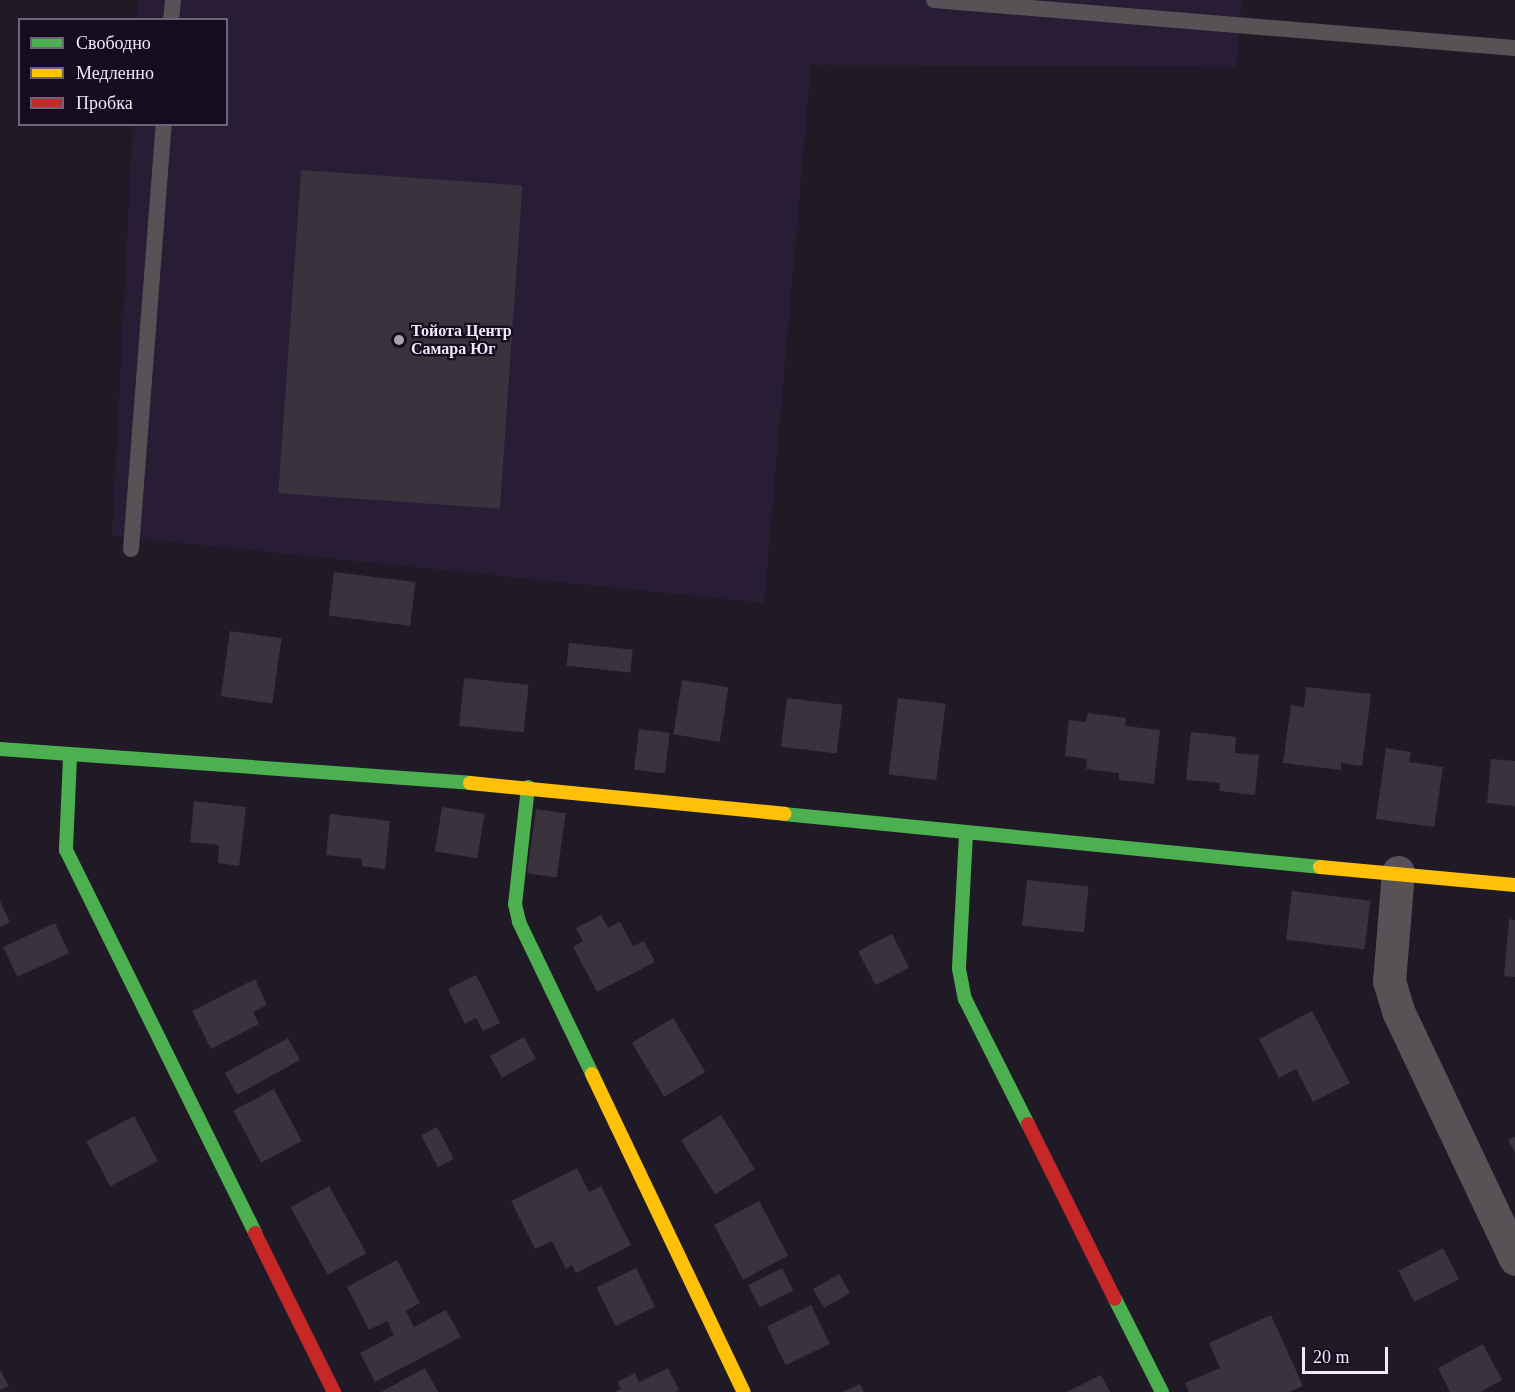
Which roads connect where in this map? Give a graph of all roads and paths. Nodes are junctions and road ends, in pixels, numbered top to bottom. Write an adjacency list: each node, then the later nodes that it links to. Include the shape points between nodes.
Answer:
1 (173, 0): 3 (lane)
2 (934, 0): 4 (lane)
3 (171, 18)
4 (1515, 48)
5 (164, 126): 6 (lane)
6 (131, 549)
7 (0, 749): 8 (street)
8 (70, 757): 9 (street); 14 (street, via 66,850)
9 (528, 787): 10 (street); 15 (street, via 515,904 519,922)
10 (966, 834): 11 (street); 16 (street, via 959,969 965,999)
11 (1398, 873): 12 (street); 13 (street, via 1389,981 1398,1011)
12 (1515, 885)
13 (1515, 1259)
14 (334, 1392)
15 (744, 1392)
16 (1162, 1392)

